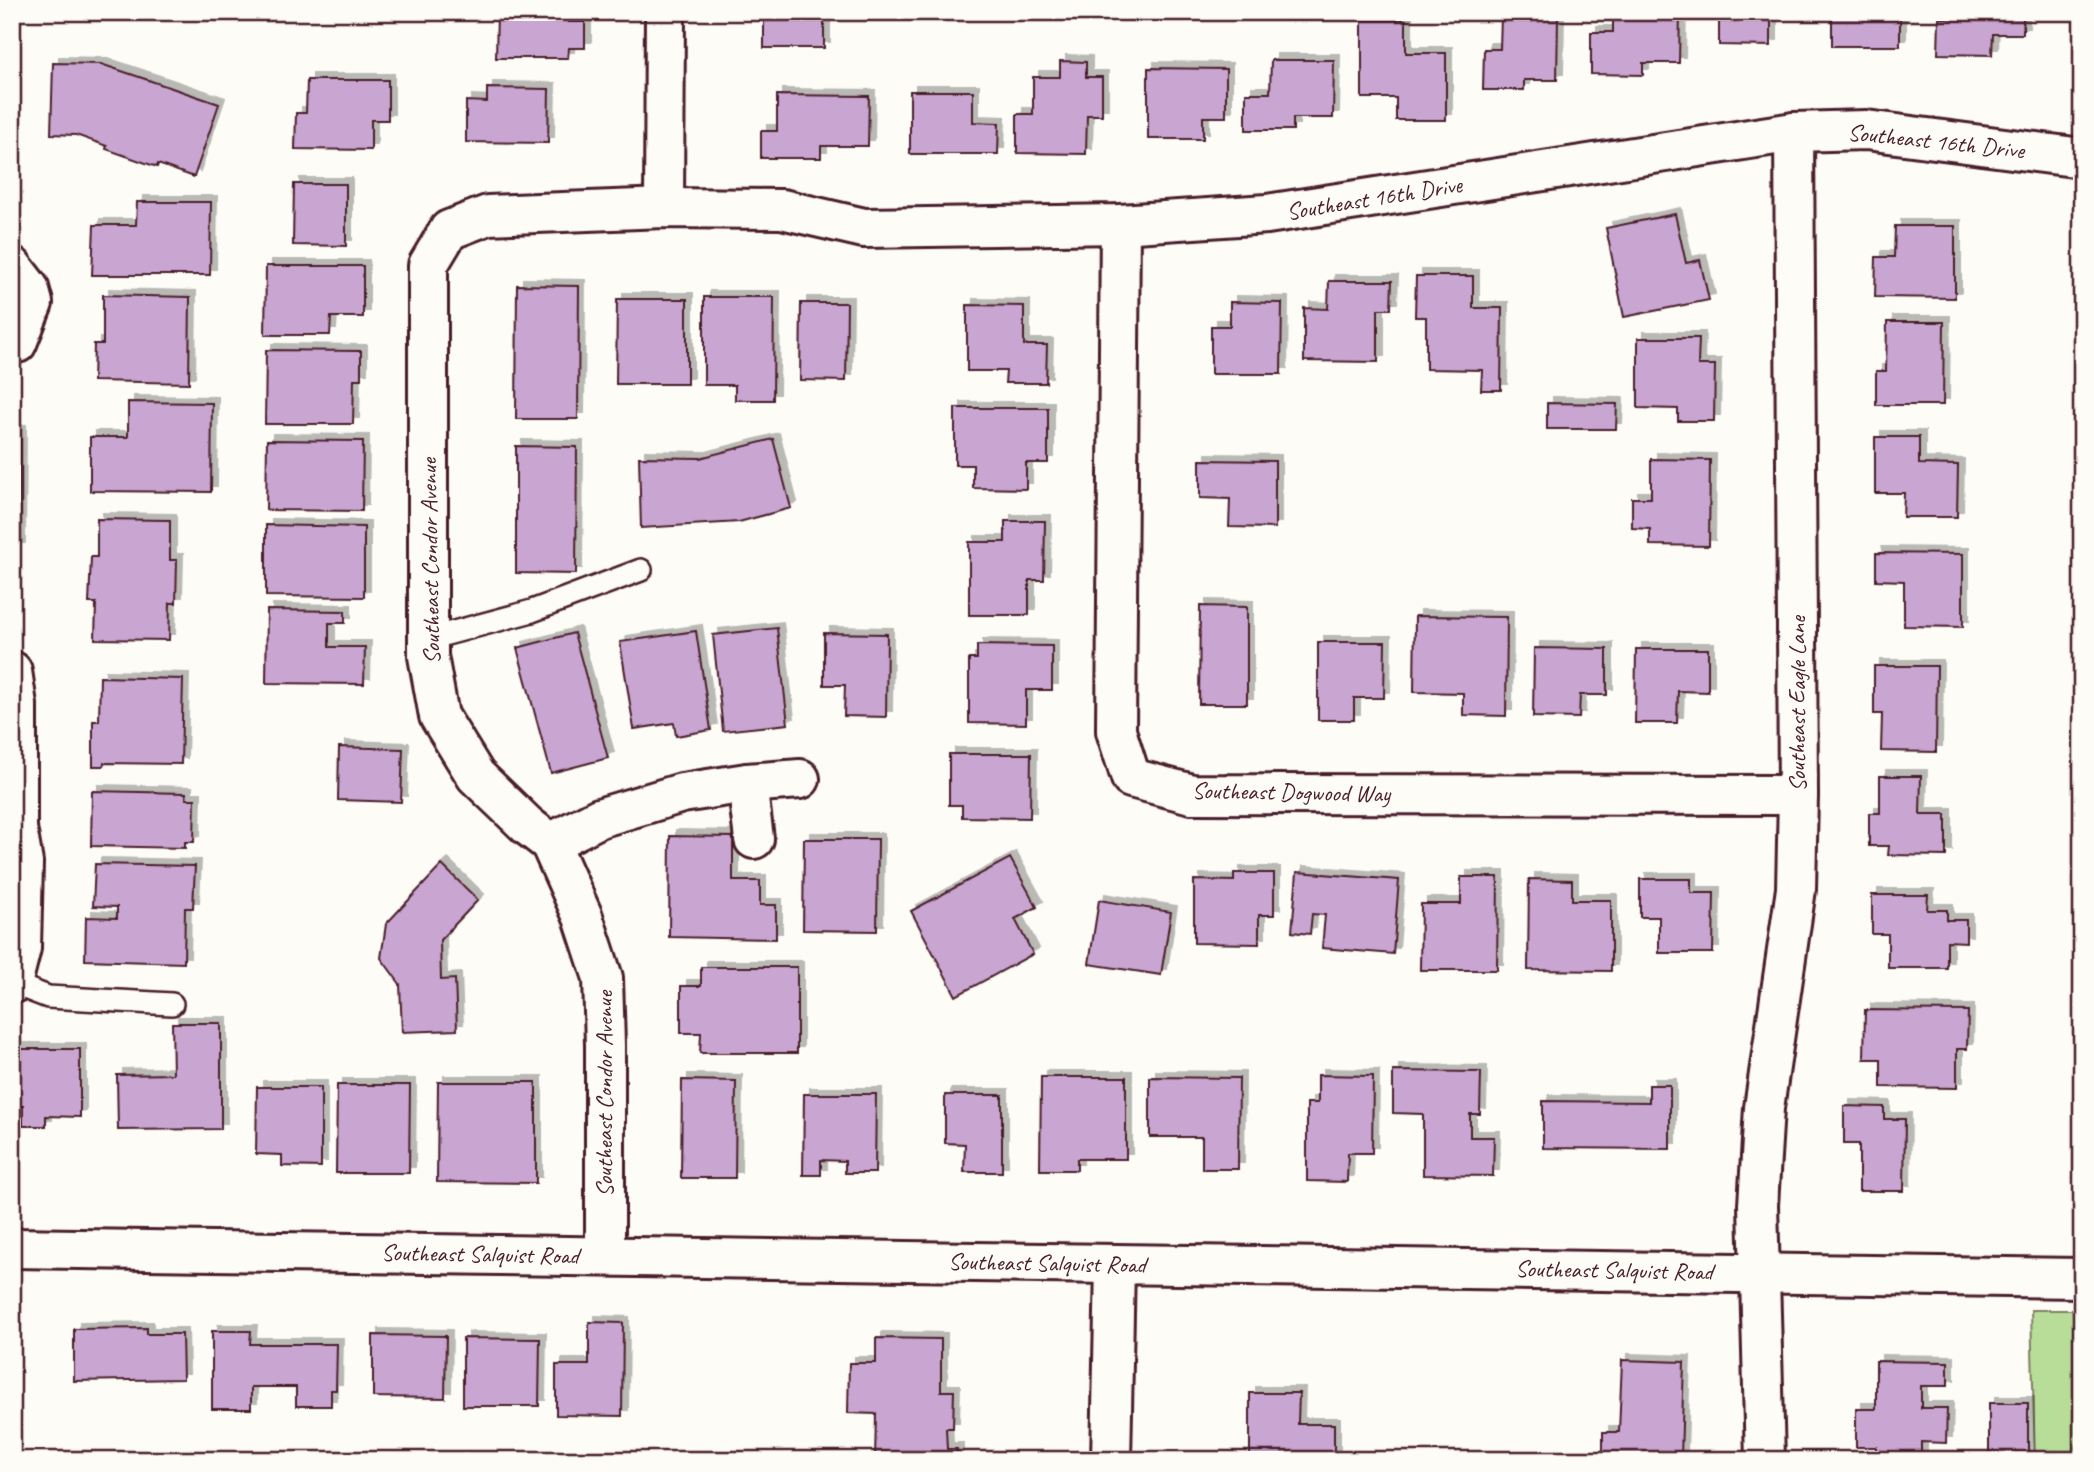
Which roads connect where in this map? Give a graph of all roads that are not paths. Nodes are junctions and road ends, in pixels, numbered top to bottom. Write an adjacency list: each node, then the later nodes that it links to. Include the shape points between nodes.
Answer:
1 (665, 12): 4 (street)
2 (1794, 132): 3 (street, Southeast 16th Drive, via 1866,130); 5 (street, Southeast 16th Drive, via 1267,214); 13 (street, Southeast Eagle Lane)
3 (2082, 158)
4 (664, 208): 5 (street, Southeast 16th Drive, via 782,209 864,228); 9 (street, Southeast Condor Avenue, via 488,215 449,230 428,265)
5 (1120, 224): 13 (street, Southeast Dogwood Way, via 1116,731 1131,778 1192,794)
6 (12, 265): 7 (street, via 29,288 33,303 17,343)
7 (12, 344)
8 (641, 570): 9 (lane, via 531,611)
9 (428, 639): 16 (street, Southeast Condor Avenue, via 439,716 476,776)
10 (12, 671): 14 (street, via 17,705)
11 (800, 779): 12 (street)
12 (747, 783): 15 (street); 16 (street, via 682,793 599,818)
13 (1798, 795): 22 (street, Southeast Eagle Lane, via 1796,890 1764,1108 1758,1205)
14 (15, 827): 17 (street, via 23,863 21,948)
15 (754, 839)
16 (550, 843): 20 (street, Southeast Condor Avenue, via 583,917 603,978)
17 (13, 984): 18 (lane, via 48,997)
18 (172, 1004)
19 (12, 1248): 20 (street, Southeast Salquist Road)
20 (605, 1256): 21 (street, Southeast Salquist Road)
21 (1115, 1264): 22 (street, Southeast Salquist Road); 24 (street)
22 (1761, 1272): 23 (street, Southeast Salquist Road); 25 (street, Southeast Eagle Lane)
23 (2082, 1278)
24 (1111, 1460)
25 (1765, 1460)

